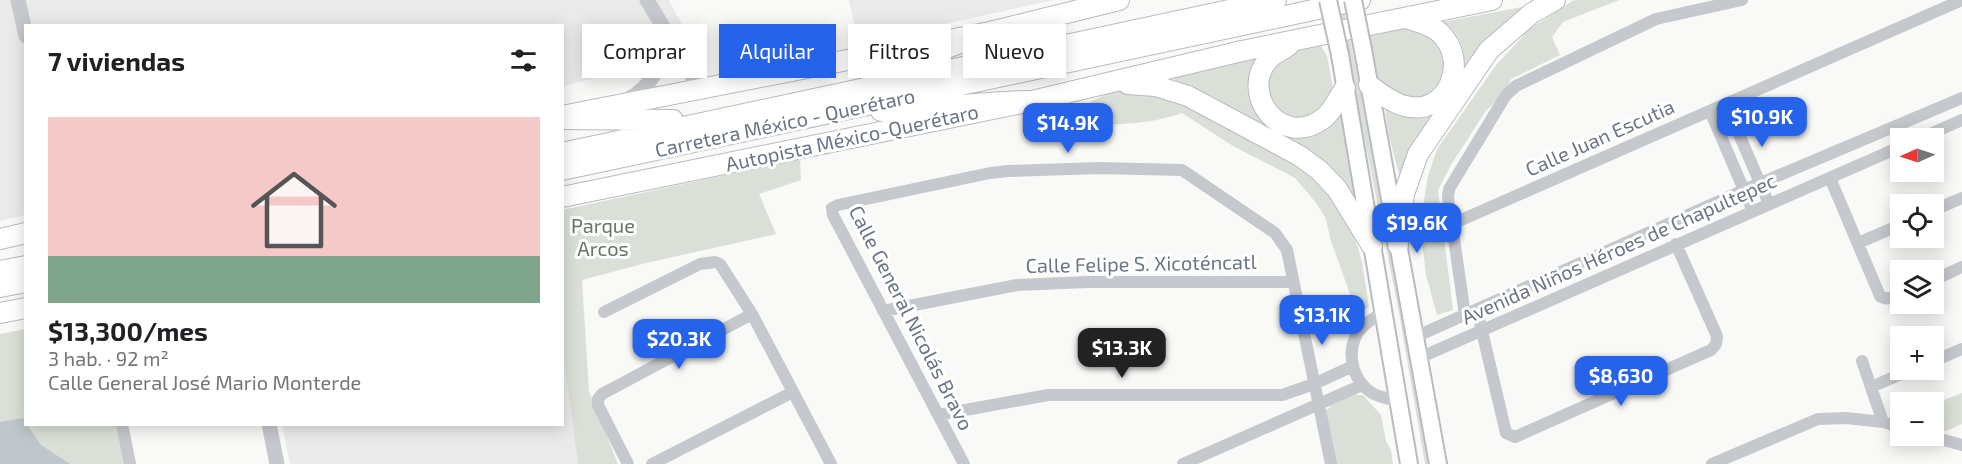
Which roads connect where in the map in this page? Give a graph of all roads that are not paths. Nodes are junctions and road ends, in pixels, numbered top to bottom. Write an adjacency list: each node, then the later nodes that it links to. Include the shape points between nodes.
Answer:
1 (18, 0): 16 (street)
2 (647, 0): 14 (street)
3 (1119, 0): 12 (main road)
4 (1276, 0): 28 (main road, Carretera México - Querétaro)
5 (1328, 0): 24 (main road, bridge)
6 (1353, 0): 22 (main road, bridge)
7 (1360, 0): 28 (main road, Carretera México - Querétaro)
8 (1492, 0): 13 (main road, Autopista México-Querétaro)
9 (1555, 0): 54 (main road, via 1532,13 1489,50 1418,154 1404,194)
10 (1742, 0): 48 (street, via 1656,20 1516,86 1506,95 1452,181 1448,196)
11 (1962, 0): 29 (street, Calle Juan Escutia)
12 (1103, 2): 15 (main road)
13 (1407, 18): 18 (main road, Autopista México-Querétaro); 22 (main road, via 1440,32 1453,51 1455,73 1451,84 1438,99 1417,107 1405,106)
14 (660, 24)
15 (1020, 24)
16 (24, 27)
17 (963, 37): 25 (main road)
18 (1297, 40): 23 (main road, Autopista México-Querétaro); 24 (main road, via 1270,58 1260,76 1262,103 1273,120 1291,128 1309,127 1325,117)
19 (963, 42): 28 (main road, via 868,77)
20 (652, 78): 30 (street, via 640,93)
21 (693, 78): 25 (street)
22 (1370, 85): 54 (main road)
23 (1089, 88): 27 (main road, Autopista México-Querétaro); 55 (main road, via 1156,86 1188,96 1300,156 1337,189)
24 (1345, 88): 55 (main road)
25 (700, 89): 30 (main road)
26 (1962, 98): 41 (street, Avenida Niños Héroes de Chapultepec)
27 (1032, 101): 28 (main road, via 916,111); 43 (main road, Autopista México-Querétaro)
28 (830, 104): 35 (main road, Carretera México - Querétaro); 39 (main road, Carretera México - Querétaro)
29 (1726, 104): 31 (street, Calle Juan Escutia); 41 (street)
30 (615, 105): 32 (main road)
31 (1710, 111): 42 (street); 48 (street, Calle Juan Escutia)
32 (564, 118)
33 (564, 118): 35 (main road)
34 (1962, 120): 36 (street)
35 (709, 121): 38 (main road, Carretera México - Querétaro)
36 (1944, 128)
37 (1890, 151): 40 (street, Avenida Niños Héroes de Chapultepec)
38 (564, 153)
39 (564, 170)
40 (1830, 178): 45 (street, Avenida Niños Héroes de Chapultepec); 52 (street)
41 (1761, 183): 42 (street, Avenida Niños Héroes de Chapultepec); 45 (street)
42 (1744, 190): 47 (street); 56 (street, Avenida Niños Héroes de Chapultepec)
43 (564, 197)
44 (1962, 198): 46 (street)
45 (1769, 204): 47 (street, Avenida Niños Héroes de Chapultepec)
46 (1944, 206)
47 (1753, 211): 53 (street, Avenida Niños Héroes de Chapultepec)
48 (1452, 224): 71 (street)
49 (1890, 229): 52 (street)
50 (24, 233): 51 (main road)
51 (0, 239)
52 (1858, 243): 65 (street, via 1880,296)
53 (1676, 244): 59 (street, Avenida Niños Héroes de Chapultepec); 72 (street, via 1717,336 1711,350 1511,437 1506,433)
54 (1398, 245): 73 (main road)
55 (1372, 246): 69 (main road)
56 (1610, 251): 59 (street); 66 (street, Avenida Niños Héroes de Chapultepec)
57 (24, 266): 60 (main road)
58 (1962, 267): 61 (street)
59 (1618, 269): 72 (street, Avenida Niños Héroes de Chapultepec)
60 (0, 271)
61 (1944, 275)
62 (24, 282): 64 (main road)
63 (1293, 282): 67 (street, Calle Felipe S. Xicoténcatl, via 1017,285); 67 (street, Calle General Nicolás Bravo, via 1287,250 1275,233 1182,170 1008,171 832,208); 80 (street, Calle General Nicolás Bravo)
64 (0, 287)
65 (1890, 299)
66 (1477, 310): 71 (street, Avenida Niños Héroes de Chapultepec); 72 (street)
67 (883, 311): 86 (street, Calle General Nicolás Bravo)
68 (604, 312): 70 (street, via 709,262 720,264)
69 (1383, 313): 78 (street, via 1359,331 1354,340); 84 (main road)
70 (752, 314): 83 (street); 96 (street, via 602,394 598,405)
71 (1465, 315): 73 (street, Avenida Niños Héroes de Chapultepec)
72 (1482, 331): 76 (street, Avenida Niños Héroes de Chapultepec)
73 (1415, 337): 76 (main road)
74 (1962, 349): 75 (street)
75 (1944, 357)
76 (1419, 358): 103 (main road)
77 (1862, 361): 82 (street)
78 (1353, 366): 80 (street); 81 (street)
79 (1890, 379): 82 (street)
80 (1314, 384): 85 (street, Calle General Nicolás Bravo); 86 (street, via 1282,395 1048,395)
81 (1362, 385): 84 (street, via 1384,398); 85 (street)
82 (1871, 387): 87 (street)
83 (793, 392): 97 (street); 98 (street)
84 (1399, 400): 102 (main road)
85 (1319, 404): 100 (street); 101 (street, Calle General Nicolás Bravo)
86 (938, 415): 99 (street, Calle General Nicolás Bravo)
87 (1883, 422): 88 (street); 93 (street, via 1818,419)
88 (1890, 424)
89 (122, 426): 94 (street)
90 (269, 426): 95 (street)
91 (1944, 440): 92 (street)
92 (1962, 445)
93 (1742, 451): 104 (street); 105 (street)
94 (130, 464)
95 (277, 464)
96 (628, 464)
97 (652, 464)
98 (831, 464)
99 (964, 464)
100 (1183, 464)
101 (1331, 464)
102 (1409, 464)
103 (1438, 464)
104 (1712, 464)
105 (1747, 464)

